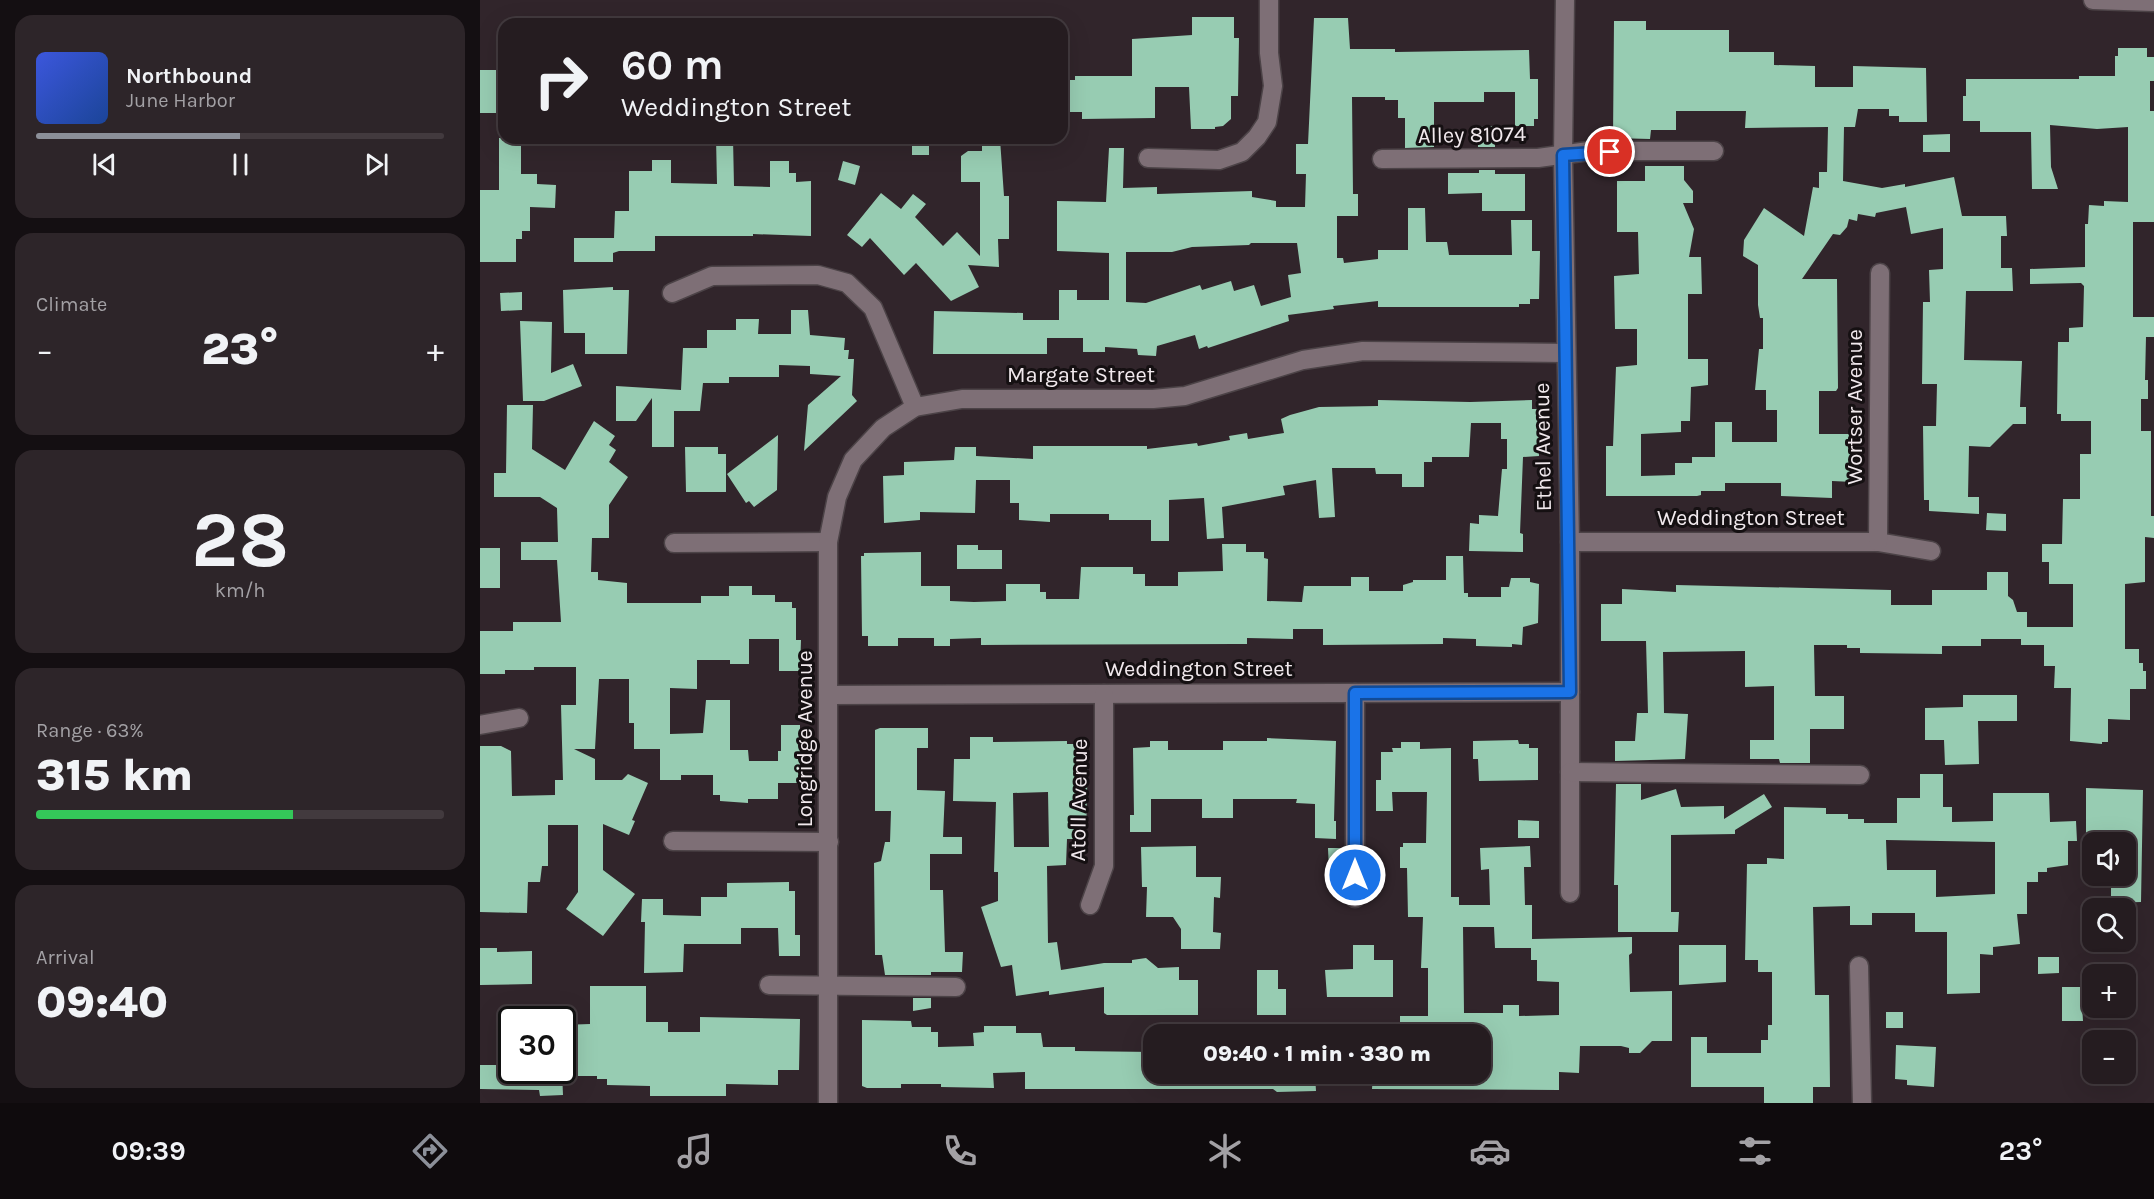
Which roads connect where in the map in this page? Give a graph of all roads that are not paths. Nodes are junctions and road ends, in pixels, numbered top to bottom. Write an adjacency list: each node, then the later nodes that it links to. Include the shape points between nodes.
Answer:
1 (1269, 0): 7 (street, via 1273,86 1267,122 1257,137 1242,152 1219,160)
2 (1565, 0): 6 (street, Ethel Avenue)
3 (2093, 0): 4 (street)
4 (2154, 2)
5 (1714, 152): 6 (street, Alley 81074)
6 (1563, 155): 8 (street, Alley 81074); 11 (street, Ethel Avenue)
7 (1148, 159)
8 (1382, 159)
9 (1880, 273): 15 (street, Wortser Avenue)
10 (672, 293): 12 (street, via 712,276 818,275 848,283 873,308)
11 (1565, 353): 12 (street, Margate Street, via 1362,351 1303,360 1185,396 962,399); 14 (street, Ethel Avenue)
12 (915, 407): 13 (street, Longridge Avenue, via 883,428 853,460 837,497)
13 (828, 542): 16 (street); 21 (street, Longridge Avenue)
14 (1570, 542): 15 (street, Weddington Street); 18 (street, Ethel Avenue)
15 (1878, 542): 17 (street, Weddington Street)
16 (674, 543)
17 (1931, 551)
18 (1570, 692): 19 (street, Weddington Street); 24 (street, Ethel Avenue)
19 (1355, 693): 20 (street, Weddington Street); 29 (street)
20 (1104, 694): 21 (street, Weddington Street); 30 (street, Atoll Avenue, via 1104,866)
21 (829, 695): 27 (street, Longridge Avenue)
22 (519, 718): 23 (street)
23 (480, 725)
24 (1570, 772): 25 (street); 28 (street, Ethel Avenue)
25 (1860, 776)
26 (673, 841): 27 (street)
27 (829, 842): 33 (street, Longridge Avenue)
28 (1570, 893)
29 (1355, 898)
30 (1090, 905)
31 (1859, 966): 36 (street)
32 (769, 986): 33 (street)
33 (828, 987): 34 (street); 35 (street, Longridge Avenue)
34 (956, 987)
35 (828, 1103)
36 (1862, 1103)

